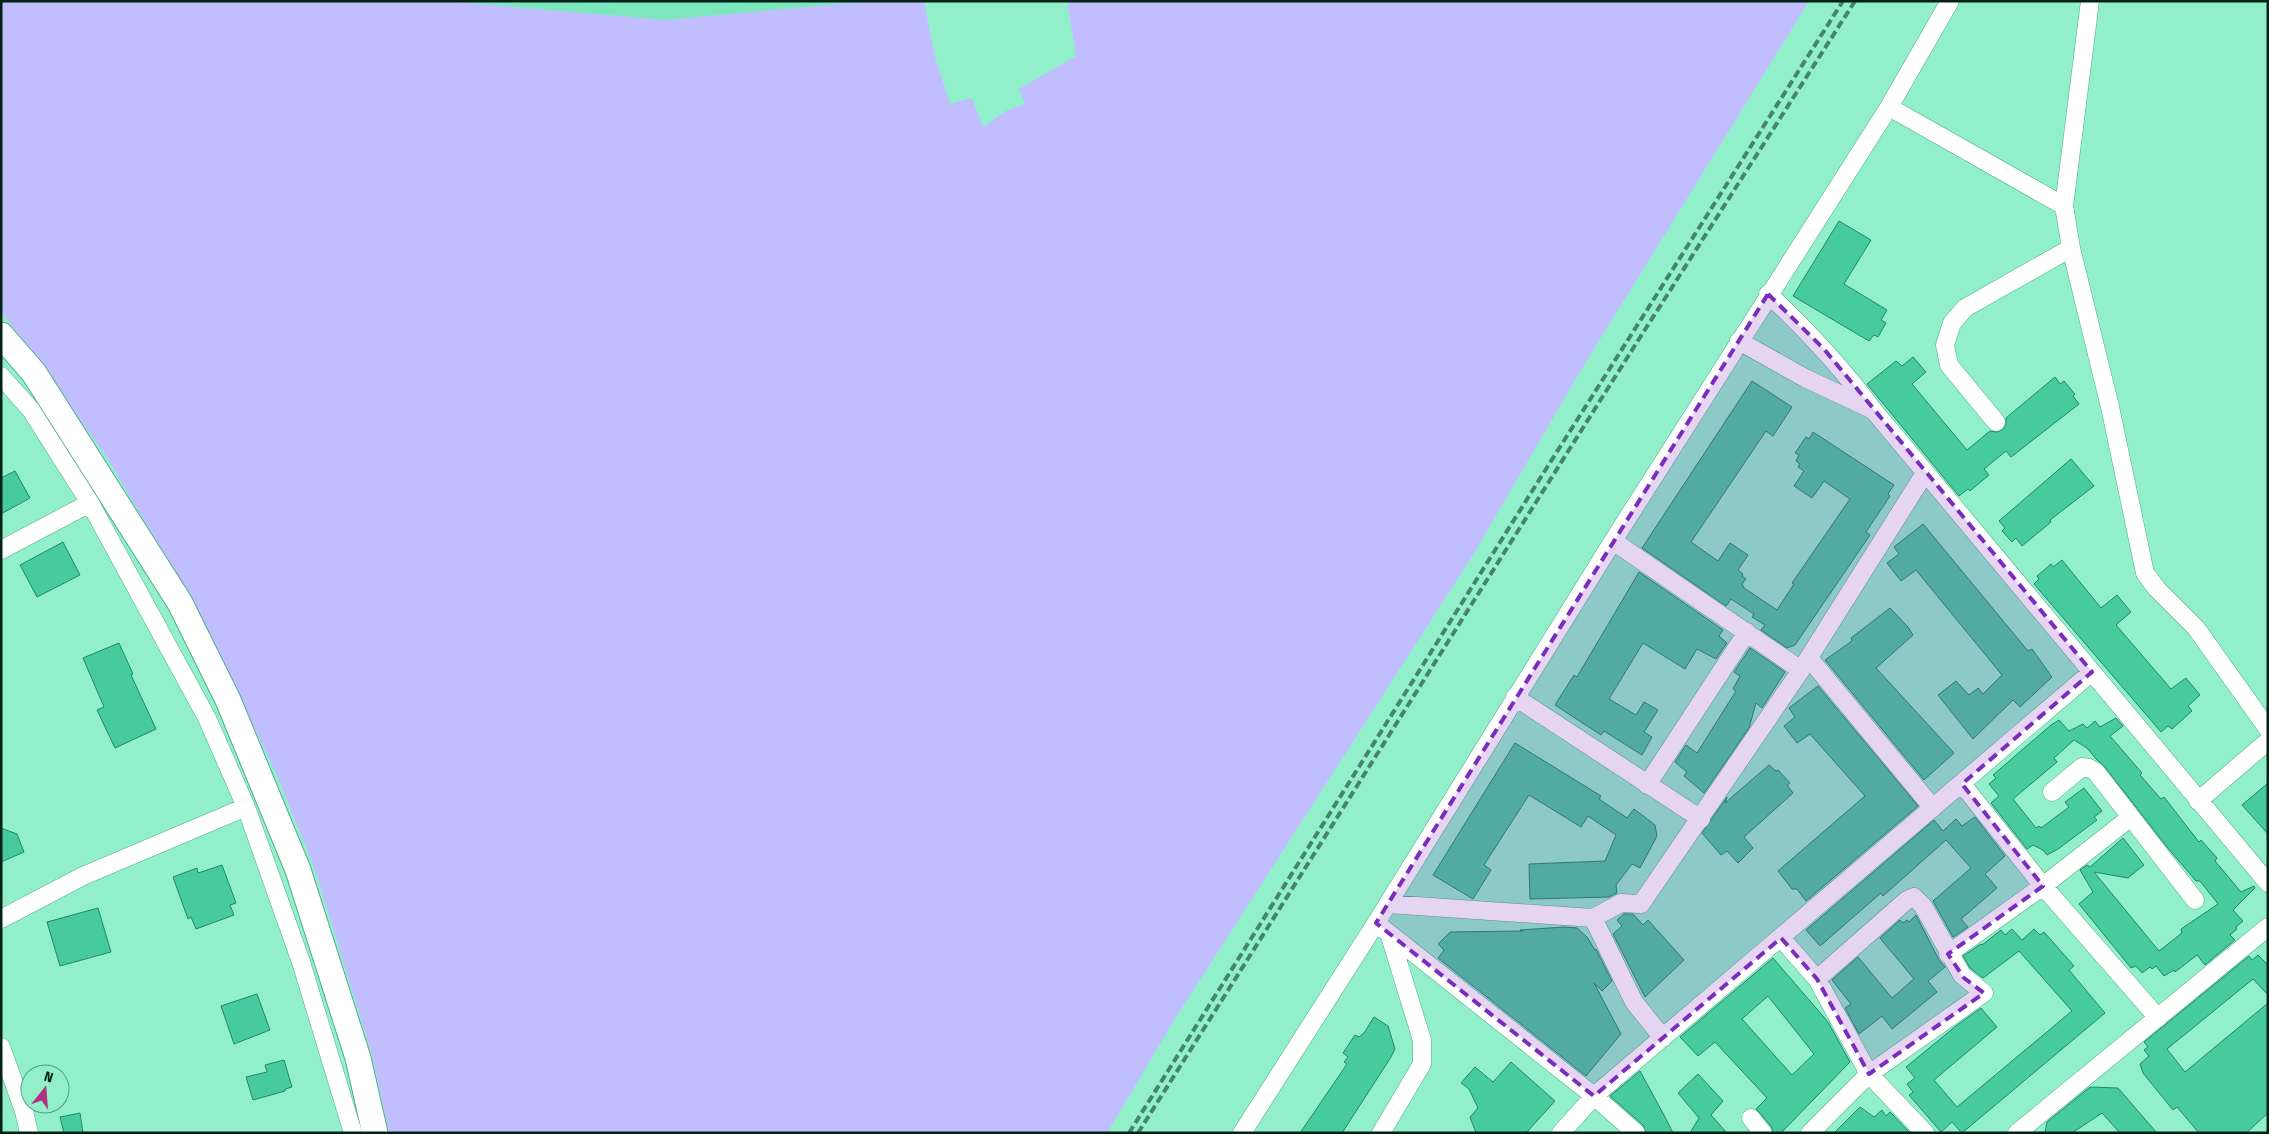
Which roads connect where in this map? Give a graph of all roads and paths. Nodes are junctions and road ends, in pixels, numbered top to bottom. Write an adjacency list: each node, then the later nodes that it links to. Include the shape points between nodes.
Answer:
1 (1950, 1): 3 (street)
2 (2090, 1): 4 (street)
3 (1889, 107): 4 (street); 6 (street)
4 (2064, 206): 5 (street)
5 (2071, 248): 11 (street, via 1965,308 1950,328 1945,345 1949,365); 20 (street, via 2114,423 2145,573 2156,590 2196,628)
6 (1768, 294): 8 (street); 10 (street, via 1824,349)
7 (1, 335): 50 (street, via 34,373 151,555 180,603 228,700 298,870 358,1058)
8 (1739, 341): 10 (street); 14 (street)
9 (1, 376): 13 (street, via 31,410)
10 (1874, 411): 12 (street)
11 (1996, 422)
12 (1925, 472): 17 (street); 18 (street)
13 (90, 503): 15 (street); 26 (street, via 207,718)
14 (1612, 541): 16 (street); 19 (street)
15 (1, 550)
16 (1747, 632): 17 (street); 23 (street)
17 (1805, 664): 27 (street); 29 (street)
18 (2092, 672): 22 (street); 25 (street)
19 (1515, 698): 23 (street); 33 (street)
20 (2268, 729)
21 (2268, 741): 25 (street)
22 (1962, 784): 27 (street); 31 (street)
23 (1647, 785): 29 (street)
24 (2052, 792): 28 (street, via 2082,767 2089,768 2096,772)
25 (2198, 801): 30 (street)
26 (246, 807): 35 (street, via 83,876); 49 (street, via 301,962)
27 (1932, 808): 39 (street)
28 (2131, 817): 31 (street); 32 (street)
29 (1701, 818): 34 (street, via 1641,904 1621,903)
30 (2268, 883)
31 (2043, 886): 40 (street); 42 (street)
32 (2195, 900)
33 (1388, 904): 34 (street); 36 (street)
34 (1593, 918): 43 (street, via 1634,1002)
35 (1, 919)
36 (1376, 923): 38 (street); 51 (street)
37 (2268, 927): 42 (street)
38 (1390, 936): 46 (street); 52 (street, via 1424,1053 1422,1064)
39 (1781, 938): 41 (street); 43 (street)
40 (1948, 954): 41 (street, via 1923,906 1914,897); 45 (street, via 1964,978 1984,993)
41 (1817, 979): 45 (street)
42 (2158, 1018): 58 (street)
43 (1663, 1038): 46 (street)
44 (1, 1046): 48 (street, via 24,1111)
45 (1869, 1074): 56 (street); 57 (street)
46 (1594, 1096): 53 (street); 54 (street)
47 (1751, 1118): 55 (street)
48 (28, 1133)
49 (353, 1133)
50 (375, 1133)
51 (1242, 1133)
52 (1381, 1133)
53 (1561, 1133)
54 (1636, 1133)
55 (1763, 1133)
56 (1810, 1133)
57 (1926, 1133)
58 (2017, 1133)

